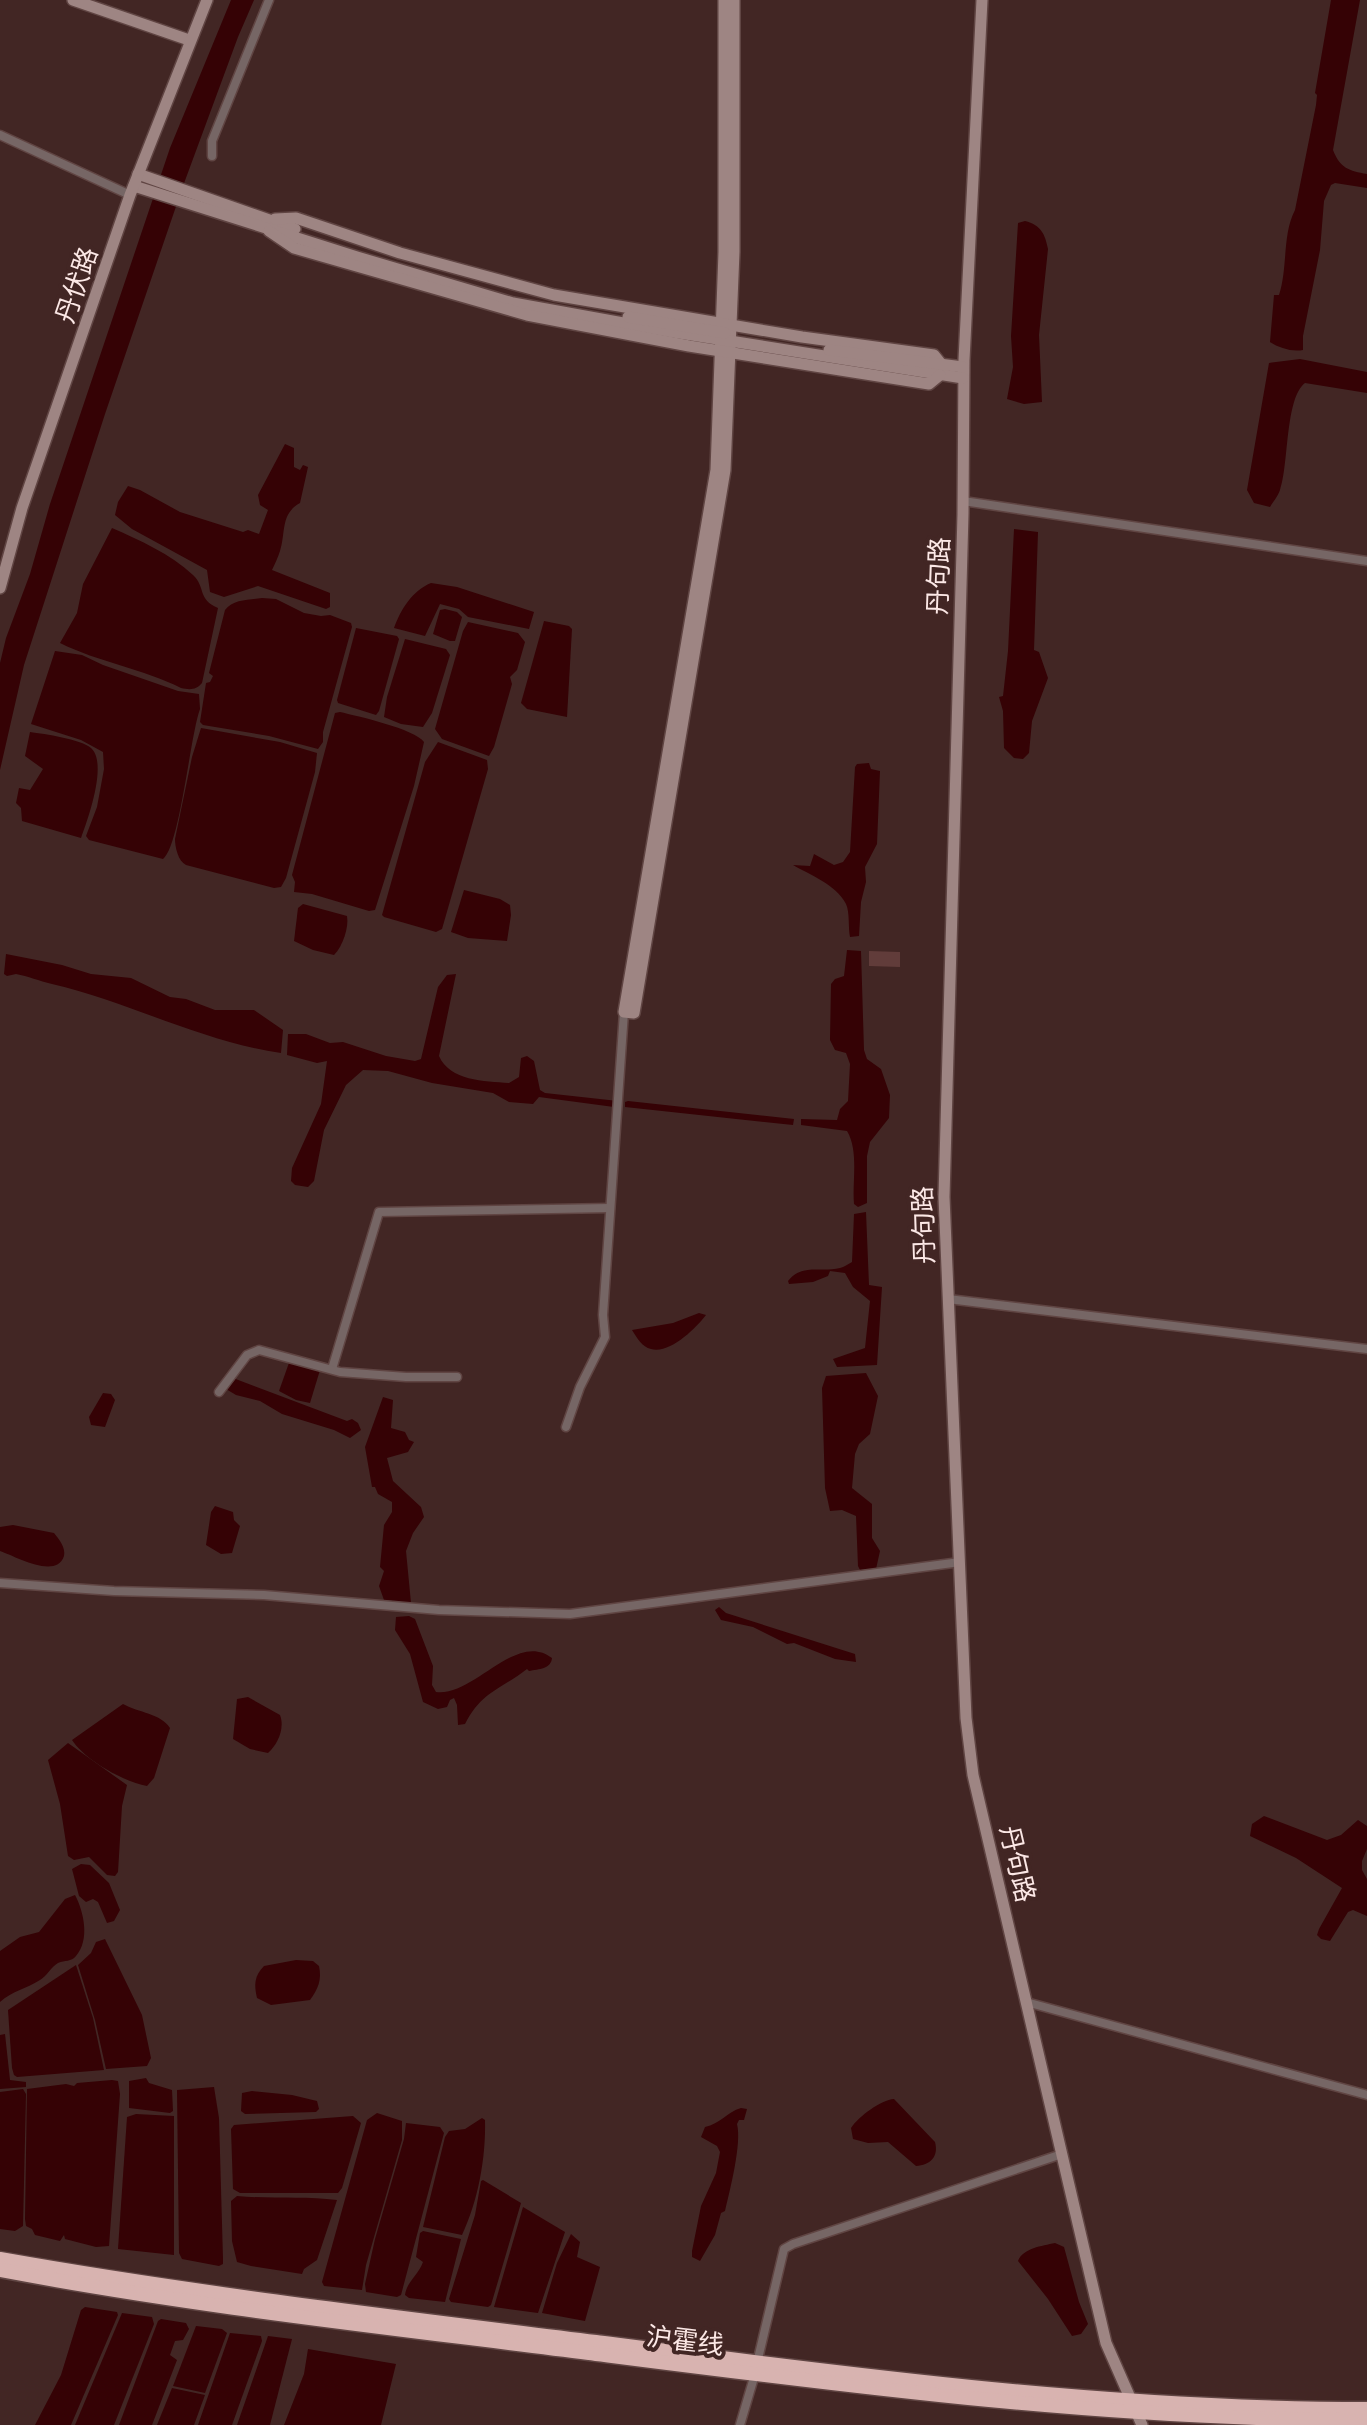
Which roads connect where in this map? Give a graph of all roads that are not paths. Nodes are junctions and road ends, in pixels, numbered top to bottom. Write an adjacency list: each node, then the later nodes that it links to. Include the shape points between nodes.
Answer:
1 (73, 0): 7 (street)
2 (207, 0): 7 (street, 丹伏路)
3 (269, 0): 9 (street, via 212,141)
4 (724, 0): 12 (street)
5 (734, 0): 12 (street, via 734,252)
6 (982, 0): 14 (street, 丹句路)
7 (189, 40): 10 (street, 丹伏路)
8 (0, 135): 10 (street)
9 (212, 156)
10 (134, 185): 11 (street, via 154,186); 17 (street, 丹伏路, via 22,508)
11 (267, 224): 12 (street, via 518,297); 12 (street, via 294,248 497,308 593,329)
12 (726, 337): 13 (street); 13 (street, via 929,384); 18 (street, via 725,470 634,1013)
13 (941, 370): 14 (street)
14 (963, 373): 15 (street, 丹句路)
15 (963, 501): 16 (street); 20 (street, 丹句路, via 944,1197)
16 (1367, 561)
17 (0, 588)
18 (624, 1012): 19 (street)
19 (610, 1208): 22 (street, via 379,1212); 25 (street, via 605,1337)
20 (948, 1299): 21 (street); 26 (street, 丹句路)
21 (1367, 1349)
22 (332, 1369): 23 (street); 24 (street, via 252,1351)
23 (457, 1377)
24 (219, 1392)
25 (566, 1427)
26 (960, 1562): 27 (street, via 570,1614); 28 (street, 丹句路, via 973,1775)
27 (0, 1583)
28 (1026, 2002): 29 (street); 30 (street, 丹句路)
29 (1367, 2095)
30 (1062, 2154): 33 (street, via 784,2249); 35 (street, 丹句路, via 1106,2343)
31 (0, 2259): 33 (highway, 沪霍线)
32 (0, 2270): 33 (highway, 沪霍线, via 231,2307)
33 (756, 2369): 35 (highway, 沪霍线, via 960,2398); 37 (street)
34 (1367, 2409): 35 (highway, 沪霍线, via 1210,2405)
35 (1136, 2412): 36 (highway, 沪霍线)
36 (1367, 2420)
37 (740, 2425)

